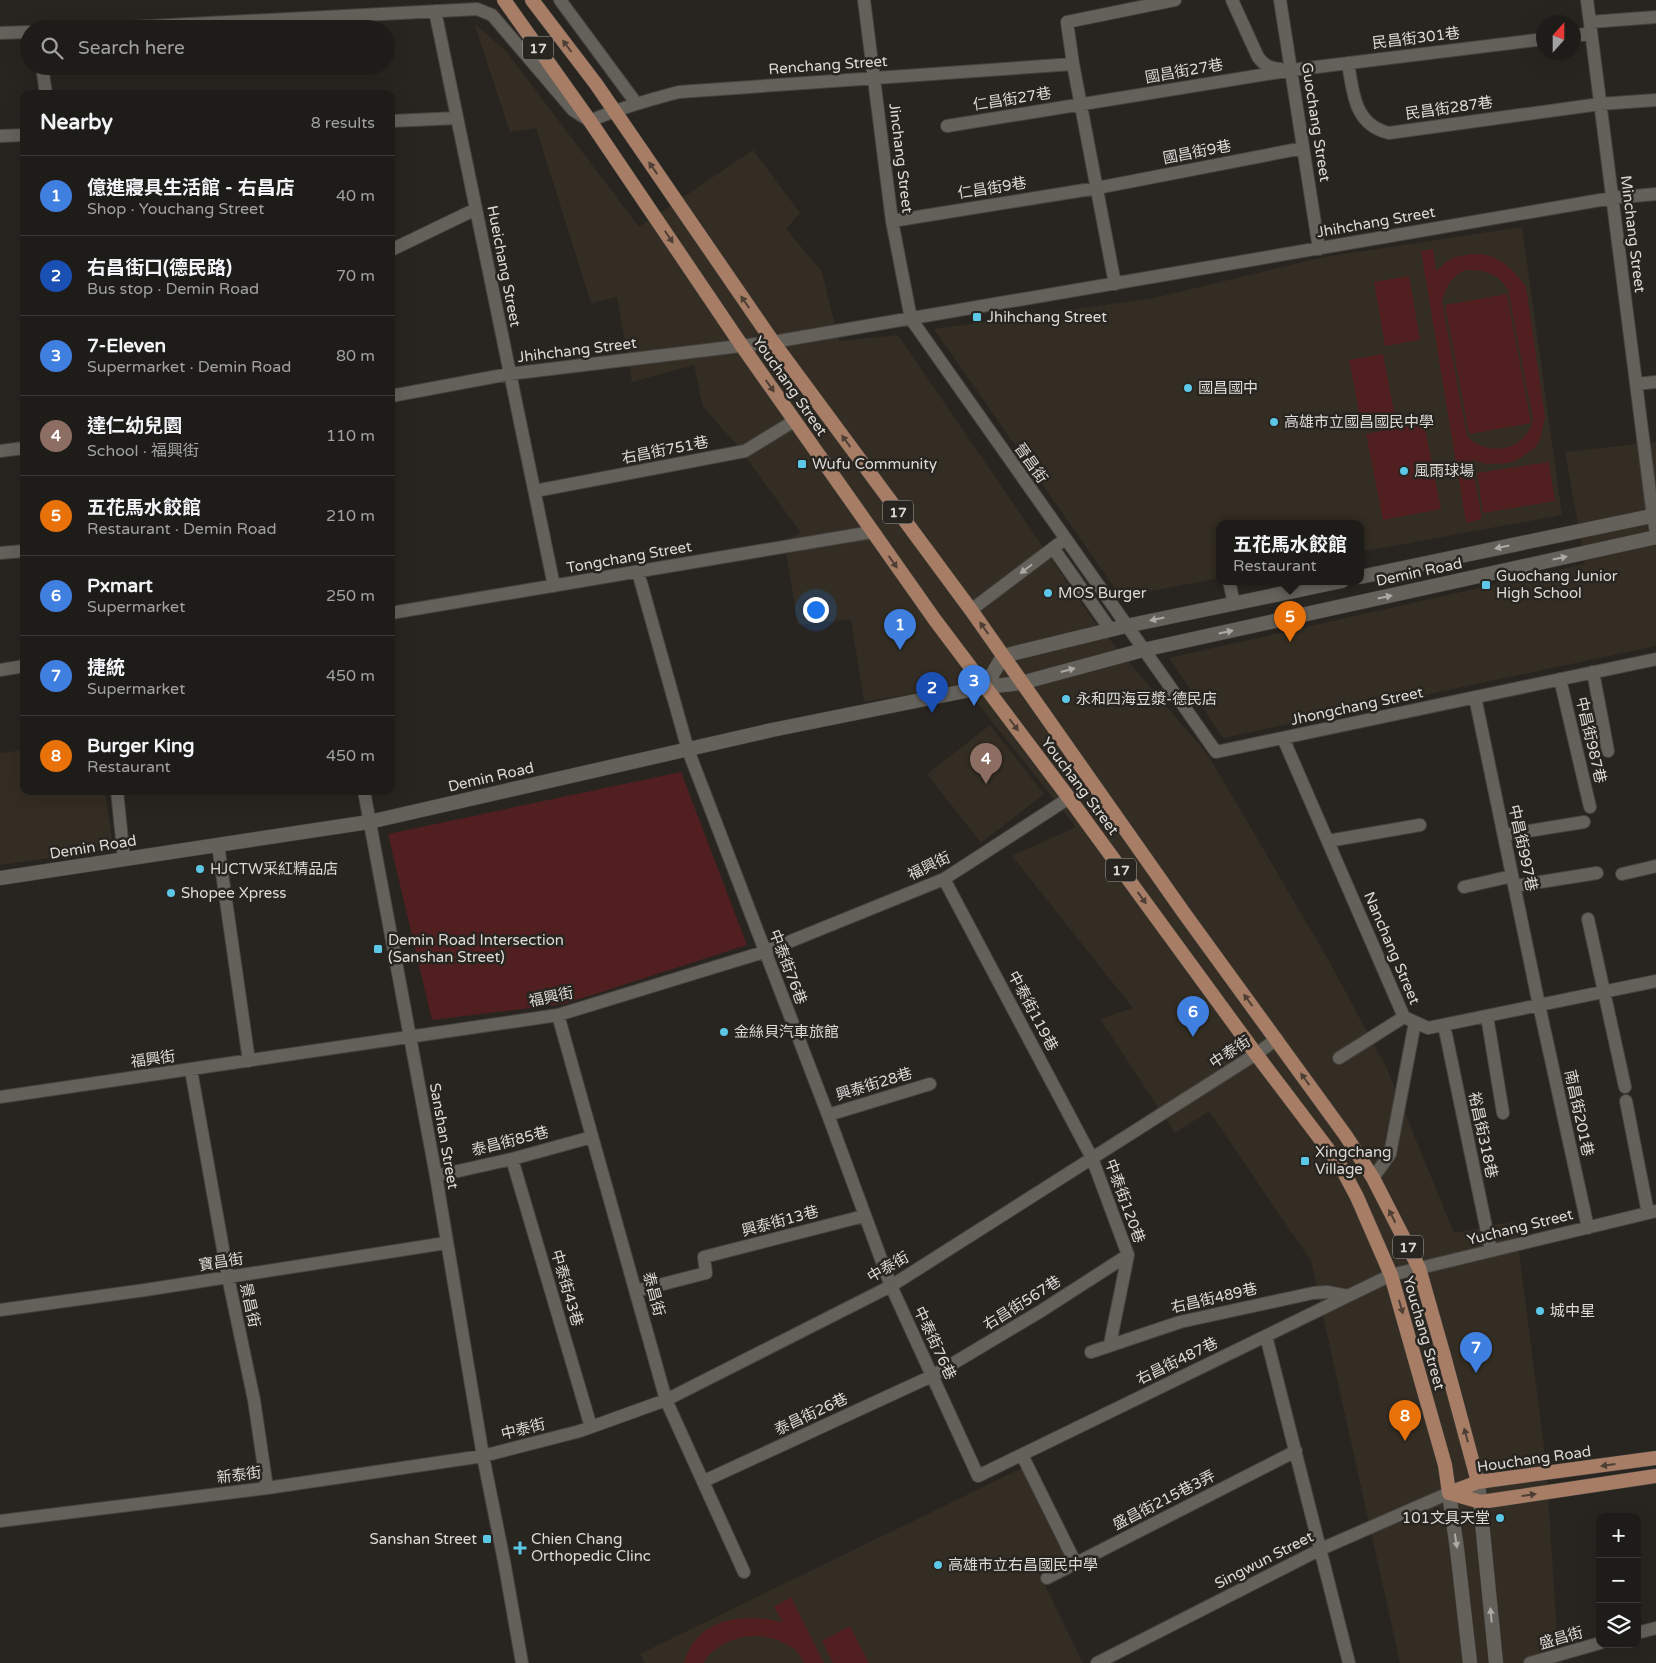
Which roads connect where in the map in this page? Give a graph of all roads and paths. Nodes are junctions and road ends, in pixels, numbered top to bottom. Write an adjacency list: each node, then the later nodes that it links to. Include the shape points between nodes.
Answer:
1 (504, 0): 30 (main road, Youchang Street / 17)
2 (532, 0): 27 (main road, Youchang Street / 17, one-way to 2)
3 (560, 0): 24 (street)
4 (864, 0): 21 (street, Jinchang Street)
5 (1175, 0): 18 (street, via 1068,22)
6 (1232, 0): 19 (street, via 1258,57 1271,68)
7 (1280, 0): 19 (street, Guochang Street)
8 (1587, 0): 12 (street, Minchang Street)
9 (435, 11): 11 (street); 28 (street, Hueichang Street); 30 (street, via 477,8 492,15 573,110)
10 (1656, 17): 12 (street)
11 (265, 20)
12 (1591, 28): 15 (street); 25 (street, Minchang Street)
13 (20, 32): 14 (street)
14 (0, 33)
15 (1581, 33)
16 (1536, 40): 17 (street, 民昌街301巷)
17 (1348, 63): 19 (street, 民昌街301巷); 25 (street, 民昌街287巷, via 1353,91 1363,118 1378,131 1389,133)
18 (1074, 64): 21 (street, Renchang Street); 26 (street)
19 (1292, 70): 26 (street, 國昌街27巷); 34 (street, Guochang Street)
20 (43, 75): 22 (street)
21 (874, 78): 24 (street, Renchang Street, via 679,92); 39 (street, Jinchang Street)
22 (45, 90)
23 (1656, 100): 25 (street, 民昌街287巷)
24 (636, 103): 27 (street, Renchang Street)
25 (1600, 104): 37 (street, Minchang Street)
26 (1081, 105): 31 (street, 仁昌街27巷); 35 (street)
27 (613, 110): 30 (street, Renchang Street); 44 (main road, Youchang Street / 17, one-way to 27)
28 (457, 118): 29 (street); 38 (street, Hueichang Street)
29 (395, 121)
30 (590, 121): 45 (main road, Youchang Street / 17, one-way to 45)
31 (947, 126)
32 (20, 135): 33 (street)
33 (0, 136)
34 (1304, 148): 35 (street, 國昌街9巷); 41 (street, Guochang Street)
35 (1097, 188): 39 (street, 仁昌街9巷); 42 (street)
36 (1656, 194): 37 (street, Jhihchang Street)
37 (1612, 198): 41 (street, Jhihchang Street); 48 (street, Minchang Street)
38 (476, 210): 40 (street); 46 (street, Hueichang Street)
39 (892, 221): 43 (street, Jinchang Street)
40 (395, 248)
41 (1319, 248): 42 (street, Jhihchang Street)
42 (1115, 284): 43 (street, Jhihchang Street)
43 (911, 319): 44 (street, Jhihchang Street); 58 (street, 晉昌街)
44 (773, 342): 45 (street, Jhihchang Street); 68 (main road, Youchang Street / 17, one-way to 44)
45 (742, 346): 46 (street, Jhihchang Street); 50 (main road, Youchang Street / 17, one-way to 50)
46 (509, 374): 49 (street, Jhihchang Street); 53 (street, Hueichang Street)
47 (1656, 382): 48 (street)
48 (1636, 384): 54 (street, Minchang Street)
49 (395, 395)
50 (794, 421): 53 (street, 右昌街751巷, via 745,451); 55 (main road, Youchang Street / 17)
51 (20, 448): 52 (street)
52 (0, 451)
53 (534, 491): 66 (street, Hueichang Street)
54 (1654, 516): 56 (street, Minchang Street); 63 (street, Demin Road, one-way to 63)
55 (872, 532): 62 (street, Tongchang Street); 80 (main road, Youchang Street / 17, one-way to 80)
56 (1656, 532)
57 (1656, 537): 72 (street, Demin Road, one-way to 57)
58 (1065, 539): 59 (street); 70 (street, 晉昌街)
59 (1053, 548): 68 (street, one-way to 68); 71 (street)
60 (20, 551): 61 (street)
61 (0, 553)
62 (638, 572): 66 (street, Tongchang Street); 83 (street, 中泰街76巷)
63 (1364, 576)
64 (1230, 585): 67 (street)
65 (1322, 585): 67 (street)
66 (554, 586): 69 (street, Tongchang Street)
67 (1234, 603): 70 (street, one-way to 70)
68 (971, 610): 73 (main road, Youchang Street / 17, one-way to 68)
69 (395, 612)
70 (1126, 626): 71 (street); 72 (street, Jhongchang Street)
71 (1110, 629): 73 (street)
72 (1143, 650): 79 (street, Demin Road, one-way to 72); 82 (street, Jhongchang Street, via 1216,752)
73 (1003, 656): 79 (main road, Youchang Street / 17); 80 (street)
74 (1656, 659): 77 (street, Jhongchang Street)
75 (20, 667): 76 (street)
76 (0, 670)
77 (1593, 672): 78 (street, Jhongchang Street); 84 (street)
78 (1560, 679): 81 (street, Jhongchang Street); 88 (street, 中昌街987巷)
79 (1021, 683): 80 (street, Demin Road); 113 (main road, Youchang Street / 17, one-way to 79)
80 (985, 686): 83 (street, Demin Road); 87 (main road, Youchang Street / 17, one-way to 87)
81 (1476, 697): 82 (street, Jhongchang Street); 92 (street, 中昌街997巷)
82 (1283, 738): 93 (street, Nanchang Street)
83 (688, 750): 89 (street, Demin Road); 104 (street, 中泰街76巷)
84 (1608, 751)
85 (117, 795): 95 (street)
86 (365, 795): 89 (street, Sanshan Street)
87 (1069, 798): 100 (street, 福興街); 114 (main road, Youchang Street / 17, one-way to 114)
88 (1590, 807)
89 (370, 822): 94 (street, Demin Road); 112 (street, Sanshan Street)
90 (1584, 822): 92 (street)
91 (1420, 825): 93 (street)
92 (1504, 836): 101 (street, 中昌街997巷)
93 (1328, 841): 110 (street, Nanchang Street)
94 (218, 845): 95 (street, Demin Road); 116 (street)
95 (124, 859): 99 (street, Demin Road)
96 (1656, 866): 98 (street)
97 (1597, 873): 101 (street)
98 (1622, 874)
99 (0, 878)
100 (944, 879): 104 (street, 福興街); 125 (street, 中泰街119巷)
101 (1513, 881): 102 (street); 107 (street, 中昌街997巷)
102 (1464, 887)
103 (1588, 919): 106 (street)
104 (764, 952): 108 (street, 福興街); 123 (street, 中泰街76巷)
105 (1656, 982): 106 (street, Nanchang Street)
106 (1604, 992): 107 (street, Nanchang Street); 119 (street)
107 (1539, 1005): 109 (street, Nanchang Street); 131 (street, 南昌街201巷)
108 (558, 1015): 112 (street, 福興街); 124 (street, 泰昌街)
109 (1488, 1016): 111 (street, Nanchang Street); 122 (street)
110 (1410, 1020): 111 (street, Nanchang Street, via 1428,1028); 115 (street); 128 (street, via 1390,1154)
111 (1444, 1025): 133 (street, 裕昌街318巷)
112 (409, 1037): 116 (street, 福興街); 127 (street, Sanshan Street)
113 (1276, 1039): 114 (street, 中泰街); 128 (main road, Youchang Street / 17, one-way to 113)
114 (1256, 1054): 125 (street, 中泰街); 136 (main road, Youchang Street / 17, via 1340,1165 1358,1196)
115 (1339, 1058)
116 (248, 1061): 117 (street, 福興街)
117 (191, 1070): 120 (street, 福興街); 137 (street, 景昌街)
118 (930, 1084): 123 (street, 興泰街28巷)
119 (1625, 1087)
120 (0, 1097)
121 (1626, 1100): 129 (street)
122 (1503, 1113)
123 (828, 1115): 130 (street, 中泰街76巷)
124 (592, 1137): 126 (street, 泰昌街85巷); 139 (street, 泰昌街)
125 (1092, 1158): 134 (street, 中泰街120巷); 138 (street, 中泰街)
126 (512, 1159): 127 (street, 泰昌街85巷); 147 (street, 中泰街43巷)
127 (436, 1176): 132 (street, Sanshan Street)
128 (1373, 1178): 135 (main road, Youchang Street / 17, one-way to 128)
129 (1652, 1212): 131 (street, Yuchang Street)
130 (864, 1216): 138 (street, 中泰街76巷); 139 (street, 興泰街13巷, via 704,1257 706,1273)
131 (1588, 1228): 133 (street, Yuchang Street)
132 (446, 1243): 137 (street, 寶昌街); 150 (street, Sanshan Street)
133 (1491, 1251): 135 (street, Yuchang Street)
134 (1128, 1255): 143 (street); 145 (street, 右昌街567巷)
135 (1418, 1268): 136 (street, Yuchang Street); 155 (main road, Youchang Street / 17, one-way to 135)
136 (1391, 1275): 140 (street, 右昌街487巷); 157 (main road, Youchang Street / 17, one-way to 157, via 1445,1465)
137 (228, 1277): 141 (street, 寶昌街); 156 (street, 景昌街, via 254,1400)
138 (891, 1286): 145 (street, 中泰街76巷); 146 (street, 中泰街)
139 (636, 1291): 146 (street, 泰昌街)
140 (1348, 1296): 142 (street, 右昌街487巷); 143 (street, 右昌街489巷, via 1313,1293 1180,1322)
141 (0, 1310)
142 (1266, 1336): 148 (street); 149 (street, 右昌街487巷)
143 (1110, 1344): 144 (street, 右昌街489巷)
144 (1091, 1352)
145 (932, 1376): 152 (street, 中泰街76巷); 154 (street, 泰昌街26巷)
146 (666, 1400): 147 (street, 中泰街); 154 (street, 泰昌街)
147 (591, 1427): 150 (street, 中泰街)
148 (1296, 1451): 160 (street); 161 (street, 盛昌街215巷3弄)
149 (1022, 1455): 152 (street, 右昌街487巷); 161 (street)
150 (482, 1456): 156 (street, 新泰街); 167 (street, Sanshan Street)
151 (1656, 1458): 155 (main road, Houchang Road, one-way to 155)
152 (978, 1476)
153 (1656, 1476): 158 (main road, one-way to 153)
154 (704, 1481): 162 (street, 泰昌街)
155 (1478, 1482): 157 (main road, Houchang Road); 158 (street)
156 (267, 1488): 159 (street, 新泰街)
157 (1448, 1493): 158 (main road); 160 (street, Singwun Street); 170 (street, Youchang Street, one-way to 170)
158 (1481, 1502): 171 (street, one-way to 158)
159 (0, 1521)
160 (1321, 1550): 168 (street, Singwun Street); 169 (street)
161 (1076, 1564): 163 (street, 盛昌街215巷3弄)
162 (744, 1572)
163 (1047, 1578)
164 (1656, 1628): 165 (street)
165 (1641, 1632)
166 (1596, 1644): 172 (street, 盛昌街)
167 (522, 1663)
168 (1097, 1663)
169 (1349, 1663)
170 (1470, 1663)
171 (1496, 1663)
172 (1530, 1663)

